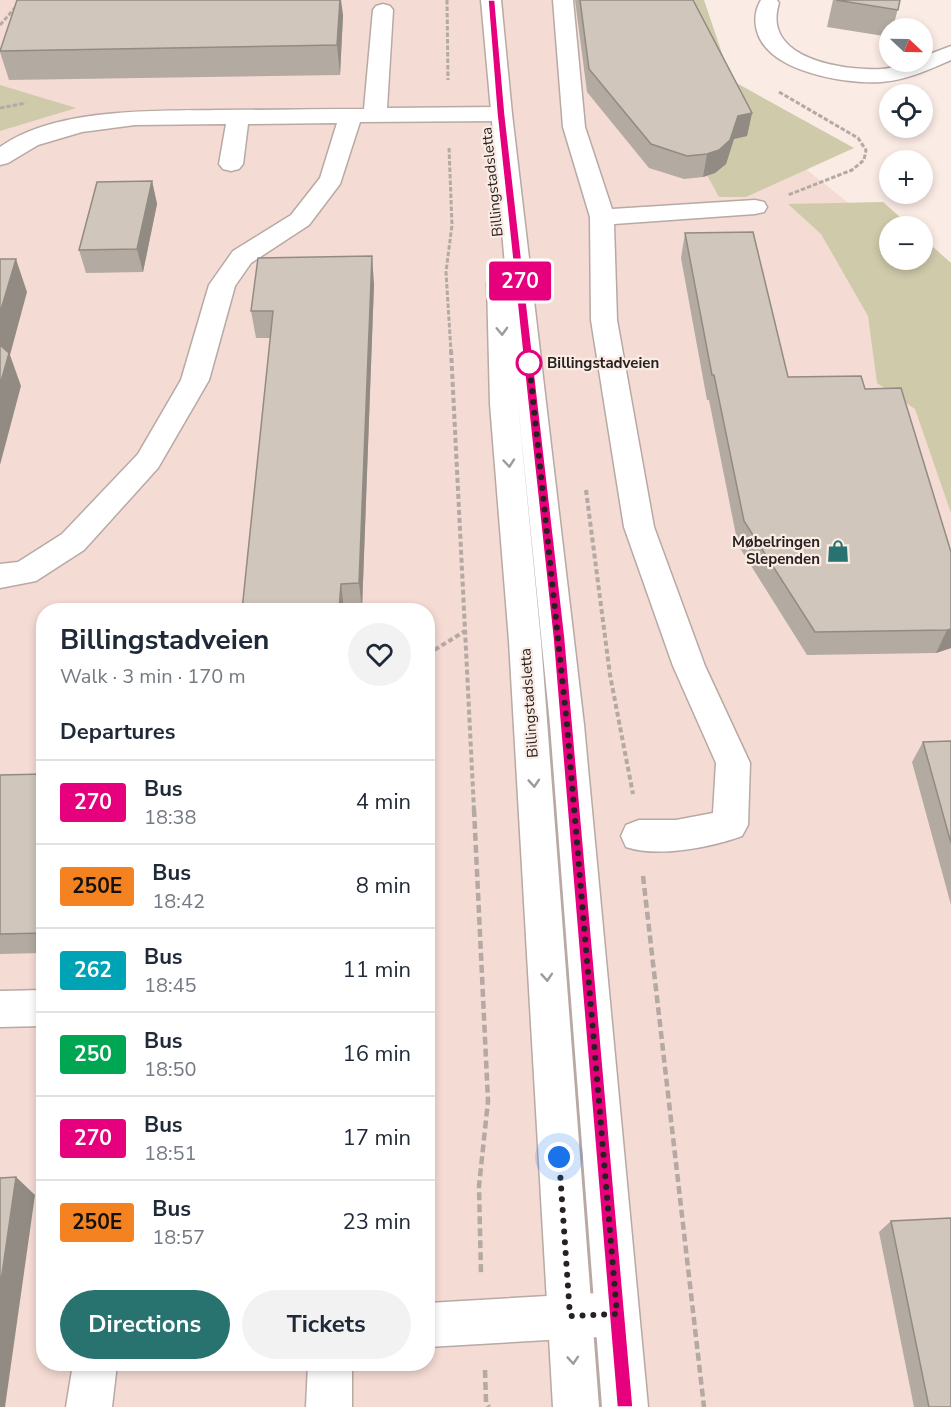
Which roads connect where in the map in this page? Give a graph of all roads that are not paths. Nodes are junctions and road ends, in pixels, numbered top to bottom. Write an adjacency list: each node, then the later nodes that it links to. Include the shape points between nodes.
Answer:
1 (473, 0): 8 (main road, Billingstadsletta)
2 (491, 0): 8 (main road, Billingstadsletta)
3 (563, 0): 13 (main road, via 574,127)
4 (768, 3): 6 (main road, via 765,21 769,37 807,66 893,74 918,68)
5 (383, 10): 7 (main road)
6 (951, 52)
7 (363, 114): 8 (main road); 9 (main road); 14 (main road, via 332,179 300,220 242,257 222,285 195,380 148,461 73,542 25,573)
8 (493, 114): 18 (main road, Billingstadsletta, via 555,594); 19 (main road, Billingstadsletta, one-way to 19, via 504,404 525,641)
9 (238, 116): 10 (main road, via 93,123 54,132 9,150); 11 (main road)
10 (0, 158)
11 (231, 164)
12 (755, 207): 13 (main road)
13 (602, 217): 15 (main road, via 604,320 639,527 689,666 733,763 730,825 676,835)
14 (0, 576)
15 (639, 836)
16 (0, 1008): 17 (main road)
17 (36, 1008)
18 (617, 1314): 19 (main road); 26 (main road, Billingstadsletta)
19 (570, 1316): 20 (main road); 25 (main road, Billingstadsletta, one-way to 25)
20 (435, 1323)
21 (93, 1371): 23 (main road)
22 (330, 1371): 24 (main road)
23 (89, 1407)
24 (329, 1407)
25 (576, 1407)
26 (625, 1407)

